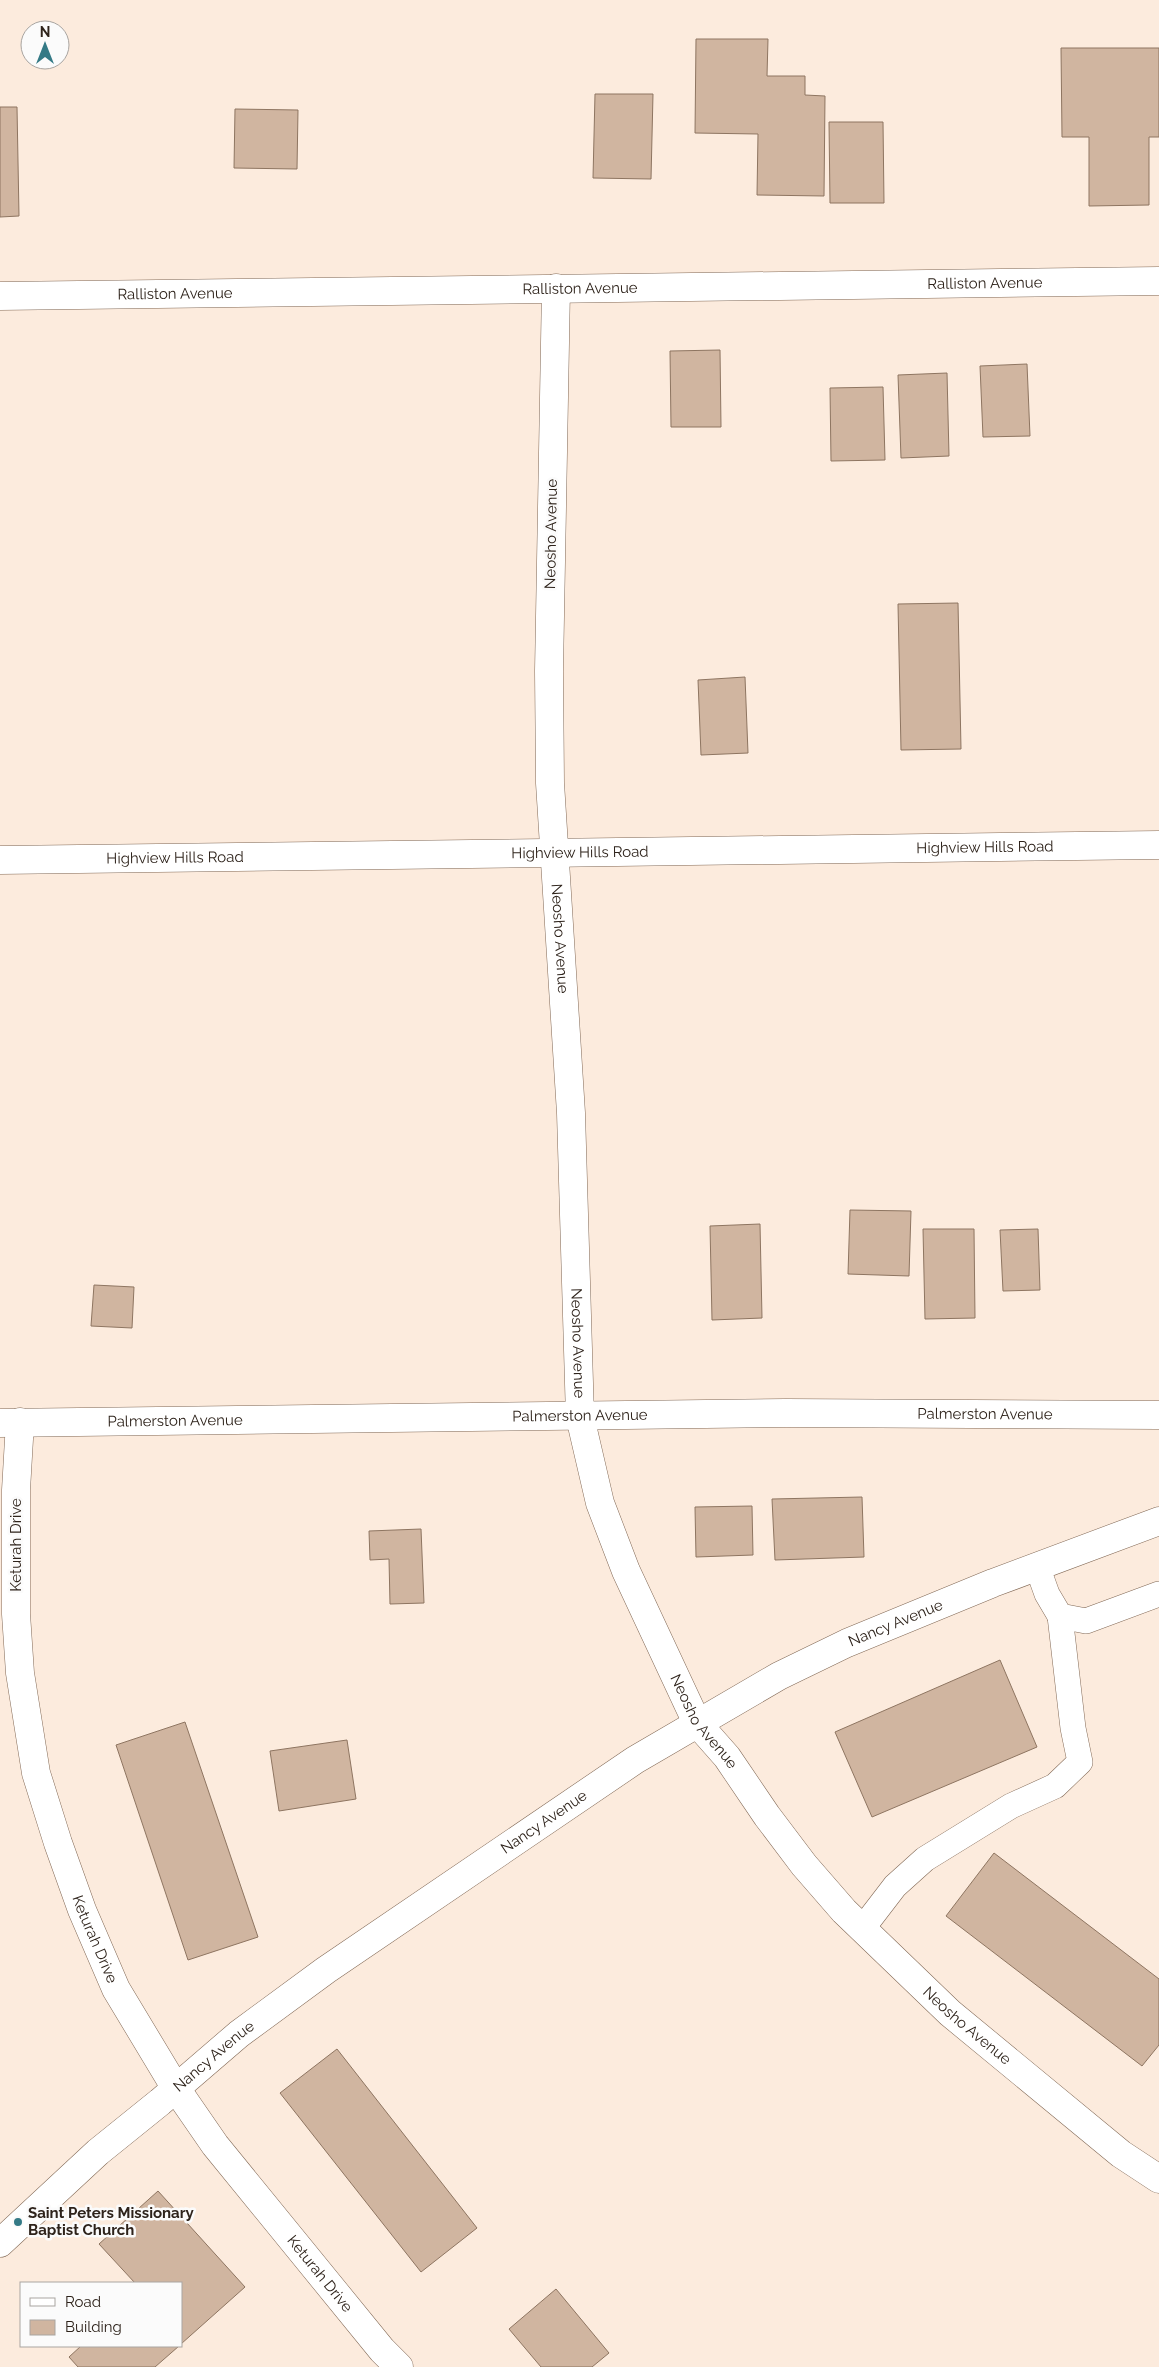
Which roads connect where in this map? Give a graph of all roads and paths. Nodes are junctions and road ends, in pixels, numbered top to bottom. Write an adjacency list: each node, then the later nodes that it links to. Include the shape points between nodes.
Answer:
1 (1159, 281): 2 (street, Ralliston Avenue)
2 (556, 288): 3 (street, Ralliston Avenue); 5 (street, Neosho Avenue, via 549,671 550,783)
3 (0, 296)
4 (1159, 844): 5 (street, Highview Hills Road)
5 (556, 854): 6 (street, Highview Hills Road); 8 (street, Neosho Avenue, via 571,1113)
6 (0, 860)
7 (1159, 1416): 8 (street, Palmerston Avenue, via 786,1413)
8 (580, 1417): 9 (street, Palmerston Avenue); 14 (street, Neosho Avenue, via 600,1503 619,1554)
9 (10, 1423): 16 (street, Keturah Drive, via 16,1490 16,1614 20,1673 36,1773 82,1910 116,1989)
10 (1159, 1521): 11 (street, Nancy Avenue)
11 (1037, 1566): 13 (lane, via 1047,1594); 14 (street, Nancy Avenue, via 847,1643 779,1676)
12 (1159, 1594): 13 (lane, via 1086,1621)
13 (1060, 1616): 15 (lane, via 1080,1762 1054,1786 1011,1806 925,1859 895,1886)
14 (697, 1723): 15 (street, Neosho Avenue, via 727,1757 804,1864); 16 (street, Nancy Avenue, via 635,1760 326,1970 239,2034)
15 (862, 1929): 17 (street, Neosho Avenue, via 950,2013 1015,2069 1121,2154)
16 (175, 2087): 18 (street, Nancy Avenue, via 98,2152); 19 (street, Keturah Drive, via 215,2145)
17 (1159, 2179)
18 (0, 2243)
19 (399, 2367)

